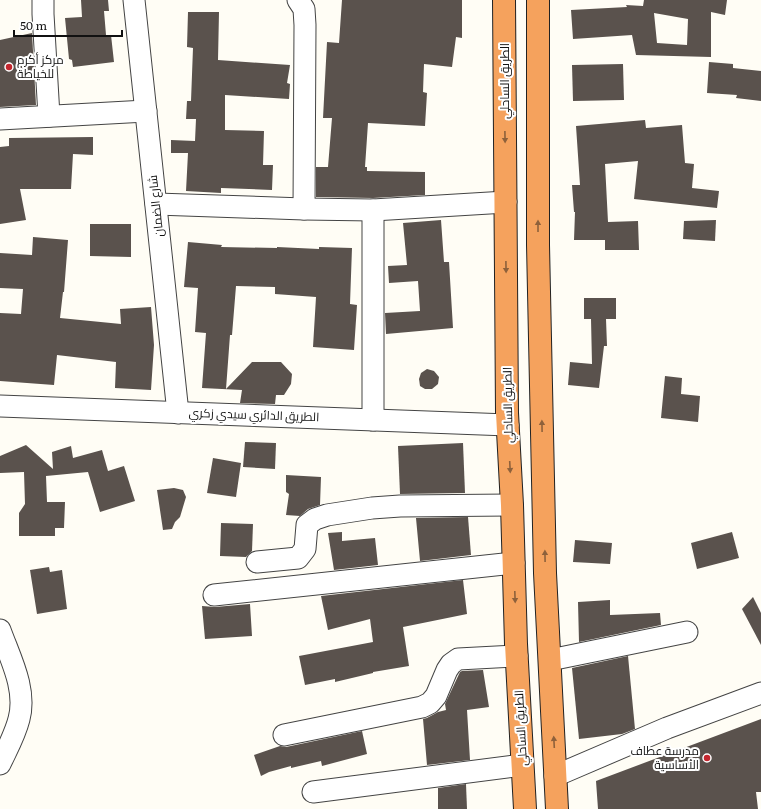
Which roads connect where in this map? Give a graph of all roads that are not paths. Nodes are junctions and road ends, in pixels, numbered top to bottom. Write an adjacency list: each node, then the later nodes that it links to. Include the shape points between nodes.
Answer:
1 (43, 0): 9 (street)
2 (134, 0): 8 (street, شارع الضمان)
3 (298, 0): 13 (street, via 304,8 305,25)
4 (504, 0): 7 (highway, الطريق الساحلي)
5 (538, 0): 6 (highway)
6 (538, 57): 7 (highway); 26 (highway, one-way to 6, via 545,573 538,245)
7 (504, 59): 11 (highway, الطريق الساحلي, one-way to 11)
8 (146, 111): 9 (street); 12 (street, شارع الضمان)
9 (49, 116): 10 (street)
10 (0, 119)
11 (506, 202): 14 (street); 18 (highway, الطريق الساحلي, one-way to 18)
12 (156, 204): 13 (street); 16 (street, شارع الضمان)
13 (304, 209): 14 (street)
14 (373, 210): 17 (street)
15 (0, 406): 16 (street, الطريق الدائري سيدي زكري)
16 (178, 412): 17 (street, الطريق الدائري سيدي زكري)
17 (373, 420): 18 (street, الطريق الدائري سيدي زكري)
18 (508, 425): 19 (highway, الطريق الساحلي, one-way to 19)
19 (512, 506): 20 (street, via 400,506 327,515 307,525 305,549 298,558); 21 (highway, الطريق الساحلي)
20 (257, 562)
21 (514, 563): 22 (street); 25 (highway, الطريق الساحلي, one-way to 25)
22 (214, 594)
23 (0, 630): 29 (street, via 21,692 21,706 13,736)
24 (687, 632): 26 (street)
25 (517, 656): 28 (street, via 458,659 447,670 436,696 422,707); 30 (highway, الطريق الساحلي)
26 (550, 660): 31 (highway, one-way to 26)
27 (761, 693): 31 (street, via 667,728)
28 (284, 735)
29 (0, 764)
30 (522, 765): 32 (street); 33 (highway, الطريق الساحلي)
31 (555, 776): 34 (highway)
32 (313, 792)
33 (525, 809)
34 (557, 809)

